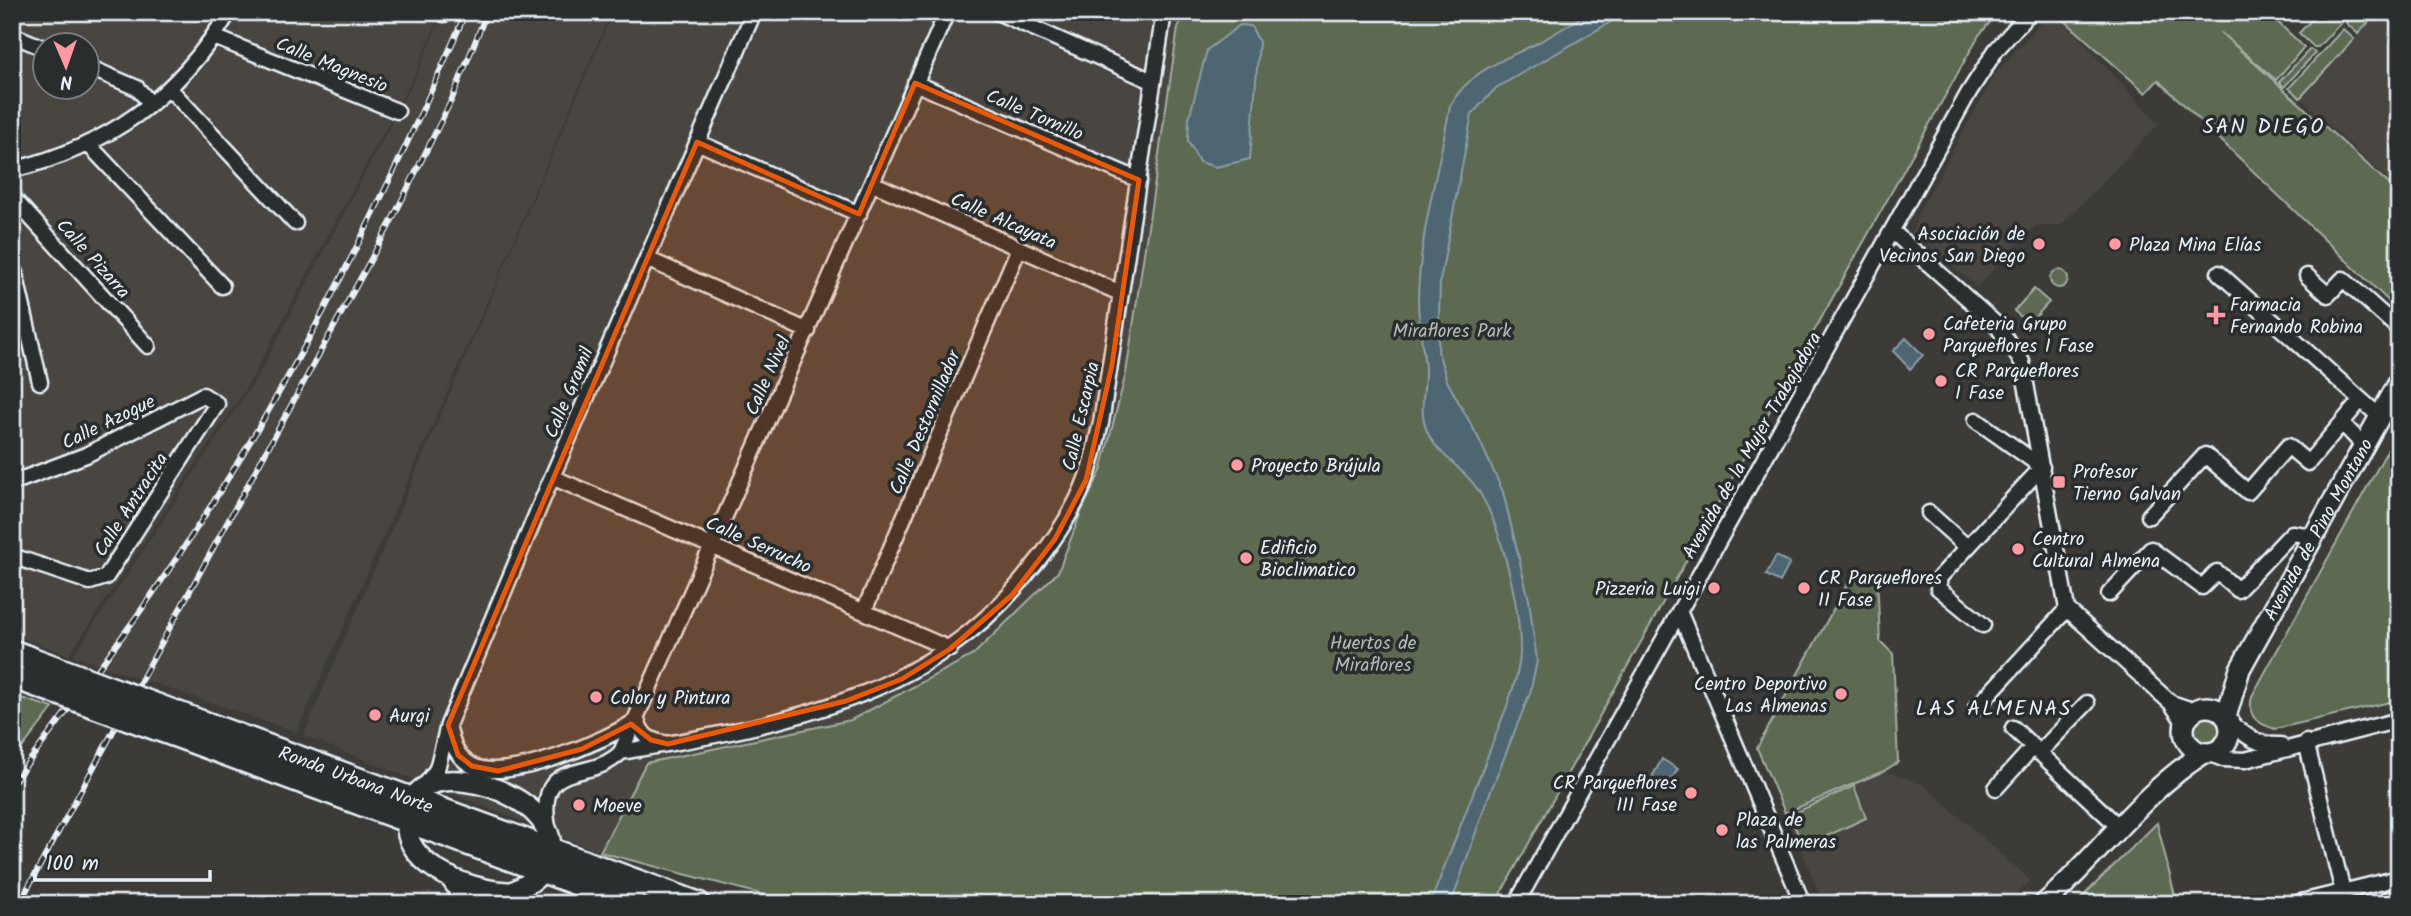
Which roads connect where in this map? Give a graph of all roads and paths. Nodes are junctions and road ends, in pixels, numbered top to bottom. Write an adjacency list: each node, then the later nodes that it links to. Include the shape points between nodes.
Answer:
1 (229, 12): 8 (street)
2 (754, 12): 16 (street, Calle Gramil)
3 (947, 12): 12 (street, Calle Nivel)
4 (997, 12): 11 (street)
5 (1164, 12): 11 (street, Calle Escarpia)
6 (2030, 12): 24 (street, Avenida de la Mujer Trabajadora, via 1996,50 1969,92)
7 (15, 36): 9 (street)
8 (214, 37): 13 (street, via 196,63); 15 (street, Calle Magnesio)
9 (32, 43)
10 (102, 73): 14 (street, via 137,88)
11 (1152, 81): 19 (street, Calle Escarpia)
12 (915, 83): 19 (street, Calle Tornillo); 20 (street, Calle Nivel)
13 (169, 88): 14 (street); 23 (street)
14 (152, 104): 17 (street)
15 (397, 111)
16 (697, 142): 22 (street); 26 (street, Calle Gramil)
17 (89, 145): 18 (street, via 48,162); 30 (street)
18 (12, 170)
19 (1139, 180): 31 (street, Calle Escarpia)
20 (872, 183): 22 (street, Calle Nivel); 25 (street, Calle Alcayata)
21 (12, 197): 34 (street, Calle Pizarra)
22 (859, 214): 33 (street, Calle Nivel)
23 (295, 223)
24 (1893, 232): 43 (street, via 1995,323 2022,362); 57 (street, Avenida de la Mujer Trabajadora)
25 (1019, 248): 31 (street, Calle Alcayata); 56 (street, Calle Destornillador)
26 (646, 259): 33 (street); 44 (street, Calle Gramil)
27 (12, 260): 35 (street)
28 (2220, 273): 37 (street)
29 (2308, 276): 32 (street, via 2328,295 2343,279)
30 (222, 286)
31 (1120, 293): 59 (street, Calle Escarpia, via 1101,423 1086,480 1055,539 1012,595)
32 (2399, 329)
33 (808, 331): 49 (street, Calle Nivel)
34 (148, 346)
35 (40, 382)
36 (2399, 382): 39 (street, Avenida de Pino Montano)
37 (2361, 400): 39 (street); 41 (street)
38 (217, 404): 45 (street, Calle Azogue, via 203,395 86,455); 52 (street, Calle Antracita, via 106,577 90,582)
39 (2379, 416): 42 (street, Avenida de Pino Montano)
40 (1976, 419): 43 (street)
41 (2342, 423): 42 (street); 47 (street, via 2308,463 2288,446 2248,492 2205,455)
42 (2363, 445): 48 (street, Avenida de Pino Montano)
43 (2042, 467): 50 (street); 55 (street)
44 (552, 477): 49 (street, Calle Serrucho); 69 (street, Calle Gramil)
45 (12, 483)
46 (1929, 513): 50 (street)
47 (2149, 516)
48 (2314, 536): 51 (street, via 2292,533); 53 (street, Avenida de Pino Montano)
49 (713, 545): 56 (street, Calle Serrucho); 67 (street, Calle Nivel)
50 (1967, 547): 58 (street, via 1940,577 1938,588)
51 (2277, 549): 53 (street); 54 (street, via 2238,590 2217,572 2202,587 2151,549)
52 (12, 555)
53 (2297, 566): 61 (street, Avenida de Pino Montano)
54 (2109, 594)
55 (2067, 610): 63 (street); 64 (street)
56 (864, 611): 59 (street, Calle Serrucho)
57 (1679, 611): 91 (street, Avenida de la Mujer Trabajadora); 92 (street)
58 (1983, 625)
59 (950, 649): 73 (street, Calle Escarpia, via 902,679 846,701)
60 (20, 667): 79 (main road, Ronda Urbana Norte, bridge, via 199,733)
61 (2236, 677): 65 (street, Avenida de Pino Montano); 66 (street, Avenida de Pino Montano)
62 (2087, 703): 74 (street)
63 (2171, 703): 65 (street); 71 (street)
64 (1976, 708)
65 (2201, 709): 66 (street, via 2216,709); 71 (street, via 2187,719)
66 (2227, 719): 72 (street, via 2264,745); 76 (street, via 2227,743)
67 (637, 720): 69 (street, via 612,737 498,771 472,766 458,755); 73 (street, via 641,732 651,740); 75 (street, Calle Nivel)
68 (2399, 720): 72 (street)
69 (448, 725): 79 (street, Calle Gramil, via 436,769)
70 (2012, 728): 74 (street)
71 (2185, 733): 76 (street, via 2192,747); 78 (street, via 2179,755)
72 (2303, 743): 76 (street, via 2245,760); 85 (street)
73 (668, 744): 75 (street, Calle Escarpia)
74 (2036, 750): 77 (street); 80 (street)
75 (621, 752): 81 (street, Calle Escarpia, via 571,773 545,795)
76 (2206, 753): 78 (street)
77 (1996, 788)
78 (2157, 788): 80 (street)
79 (413, 803): 81 (main road, Ronda Urbana Norte); 81 (street, via 438,781 455,780 495,790 536,811); 82 (street, via 410,837 421,858)
80 (2120, 828): 93 (street)
81 (548, 849): 84 (street, via 529,883); 89 (main road, Ronda Urbana Norte); 90 (main road, Ronda Urbana Norte)
82 (450, 877): 84 (street); 87 (street)
83 (2399, 878): 85 (street)
84 (508, 892): 88 (street)
85 (2343, 892): 94 (street)
86 (2399, 902): 95 (main road)
87 (461, 904)
88 (491, 904)
89 (633, 904)
90 (698, 904)
91 (1516, 904)
92 (1803, 904)
93 (2044, 904)
94 (2293, 904)
95 (2389, 904)

